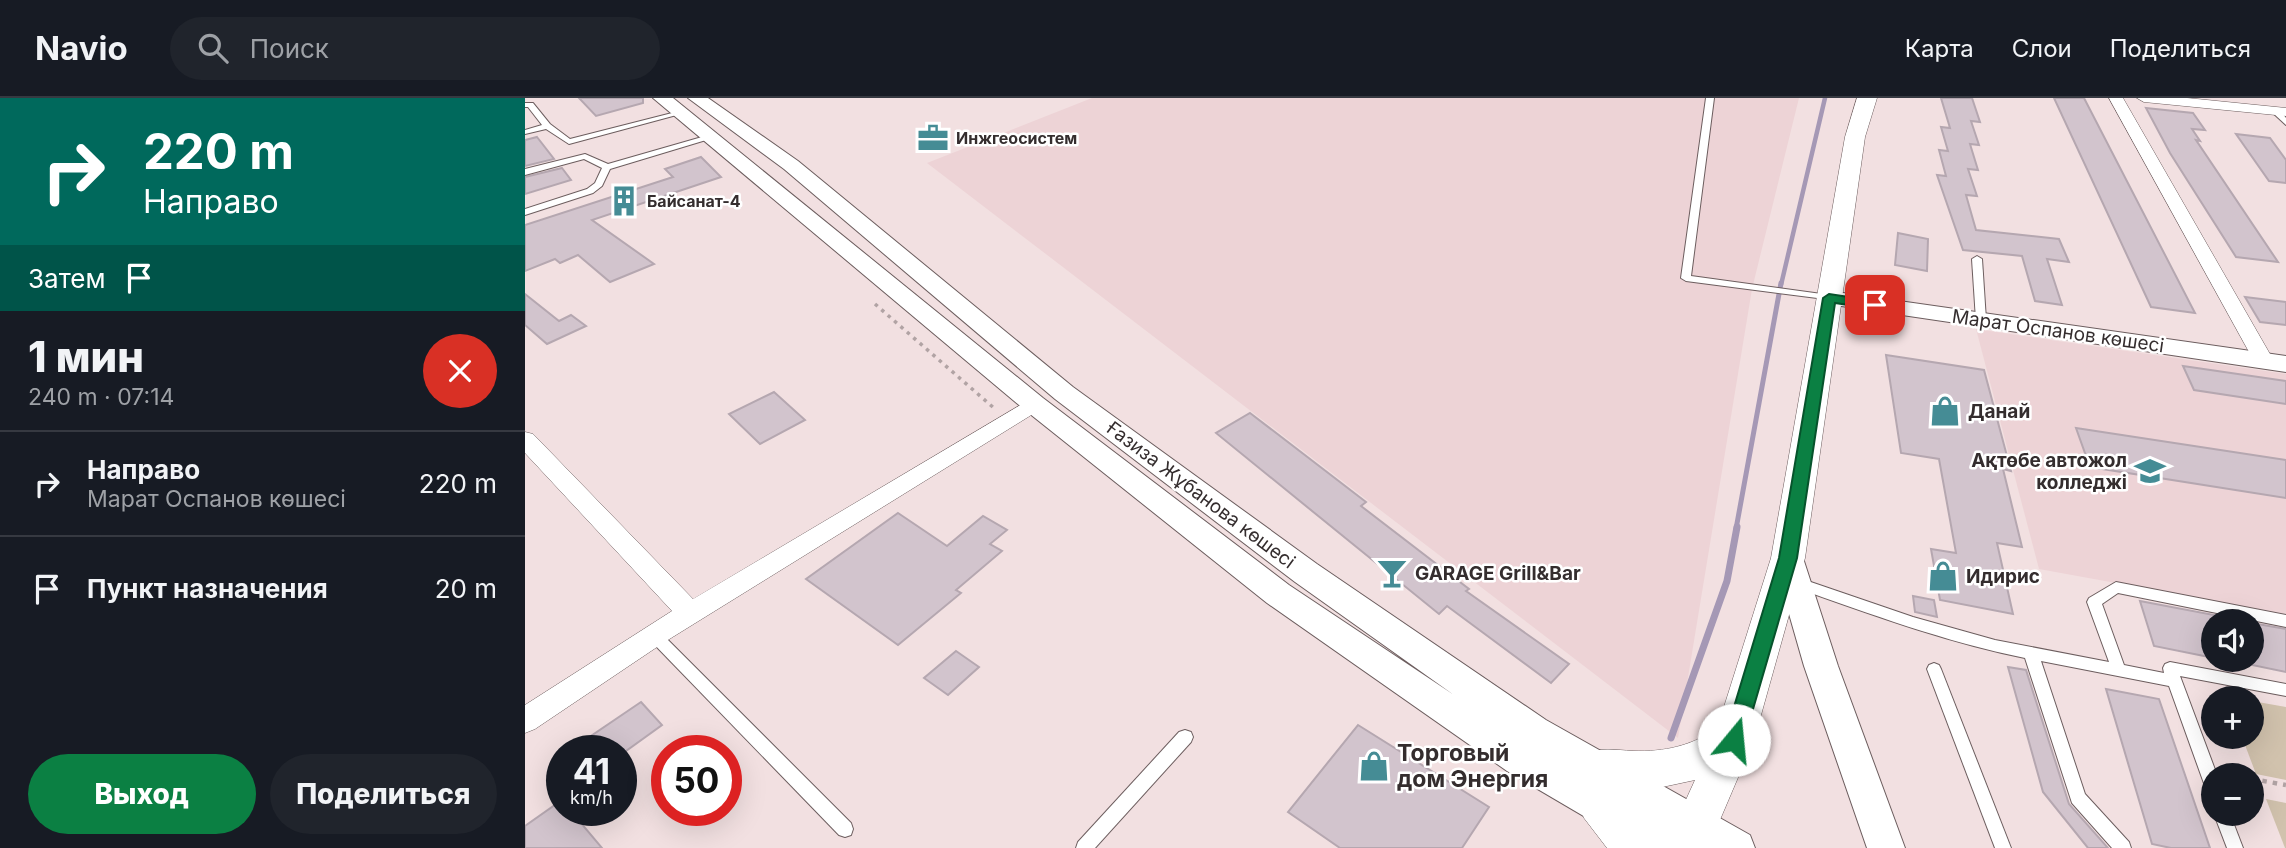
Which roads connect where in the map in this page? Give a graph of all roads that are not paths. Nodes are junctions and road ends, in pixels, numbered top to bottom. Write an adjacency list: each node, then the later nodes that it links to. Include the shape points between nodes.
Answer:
1 (662, 98): 7 (street, Ғазиза Жұбанова көшесі)
2 (1710, 98): 19 (lane, via 1686,278)
3 (1867, 98): 19 (main road, via 1855,136)
4 (2116, 98): 21 (street)
5 (2144, 98): 8 (street)
6 (525, 105): 10 (lane)
7 (689, 106): 10 (lane, via 569,142); 12 (street, Ғазиза Жұбанова көшесі); 25 (street, Ғазиза Жұбанова көшесі, via 791,165 1064,393)
8 (2281, 112): 9 (lane)
9 (2286, 123)
10 (547, 126): 11 (lane)
11 (525, 132)
12 (712, 137): 13 (lane); 22 (street, Ғазиза Жұбанова көшесі)
13 (607, 167): 14 (lane, via 585,156); 15 (lane)
14 (525, 172)
15 (599, 184): 16 (lane); 17 (lane)
16 (525, 204)
17 (525, 212)
18 (1977, 258): 20 (lane)
19 (1829, 298): 20 (street, Марат Оспанов көшесі); 24 (main road)
20 (1981, 320): 21 (street, Марат Оспанов көшесі)
21 (2275, 363)
22 (1021, 412): 26 (street, Ғазиза Жұбанова көшесі); 27 (street)
23 (525, 439): 27 (street)
24 (1792, 570): 30 (lane, via 1912,623); 37 (main road); 46 (street)
25 (1306, 573): 26 (street); 39 (street, Ғазиза Жұбанова көшесі, via 1533,731)
26 (1278, 594): 39 (street, Ғазиза Жұбанова көшесі, via 1520,759)
27 (691, 614): 29 (street)
28 (2286, 621): 32 (lane, via 2116,587 2094,602)
29 (654, 635): 35 (street); 41 (lane)
30 (2031, 653): 32 (lane); 48 (lane, via 2078,798)
31 (1934, 669): 47 (lane)
32 (2119, 670): 33 (lane)
33 (2175, 681): 34 (lane, via 2170,668); 38 (lane)
34 (2286, 690)
35 (525, 720)
36 (1185, 737): 43 (lane)
37 (1734, 740): 39 (main road, via 1708,758 1663,770 1634,771); 42 (main road)
38 (2205, 763)
39 (1598, 785): 42 (street, Ғазиза Жұбанова көшесі); 44 (main road)
40 (2227, 826): 49 (lane)
41 (845, 829)
42 (1686, 840): 45 (street, Ғазиза Жұбанова көшесі)
43 (1084, 848)
44 (1629, 848)
45 (1736, 848)
46 (1886, 848)
47 (2003, 848)
48 (2123, 848)
49 (2235, 848)

